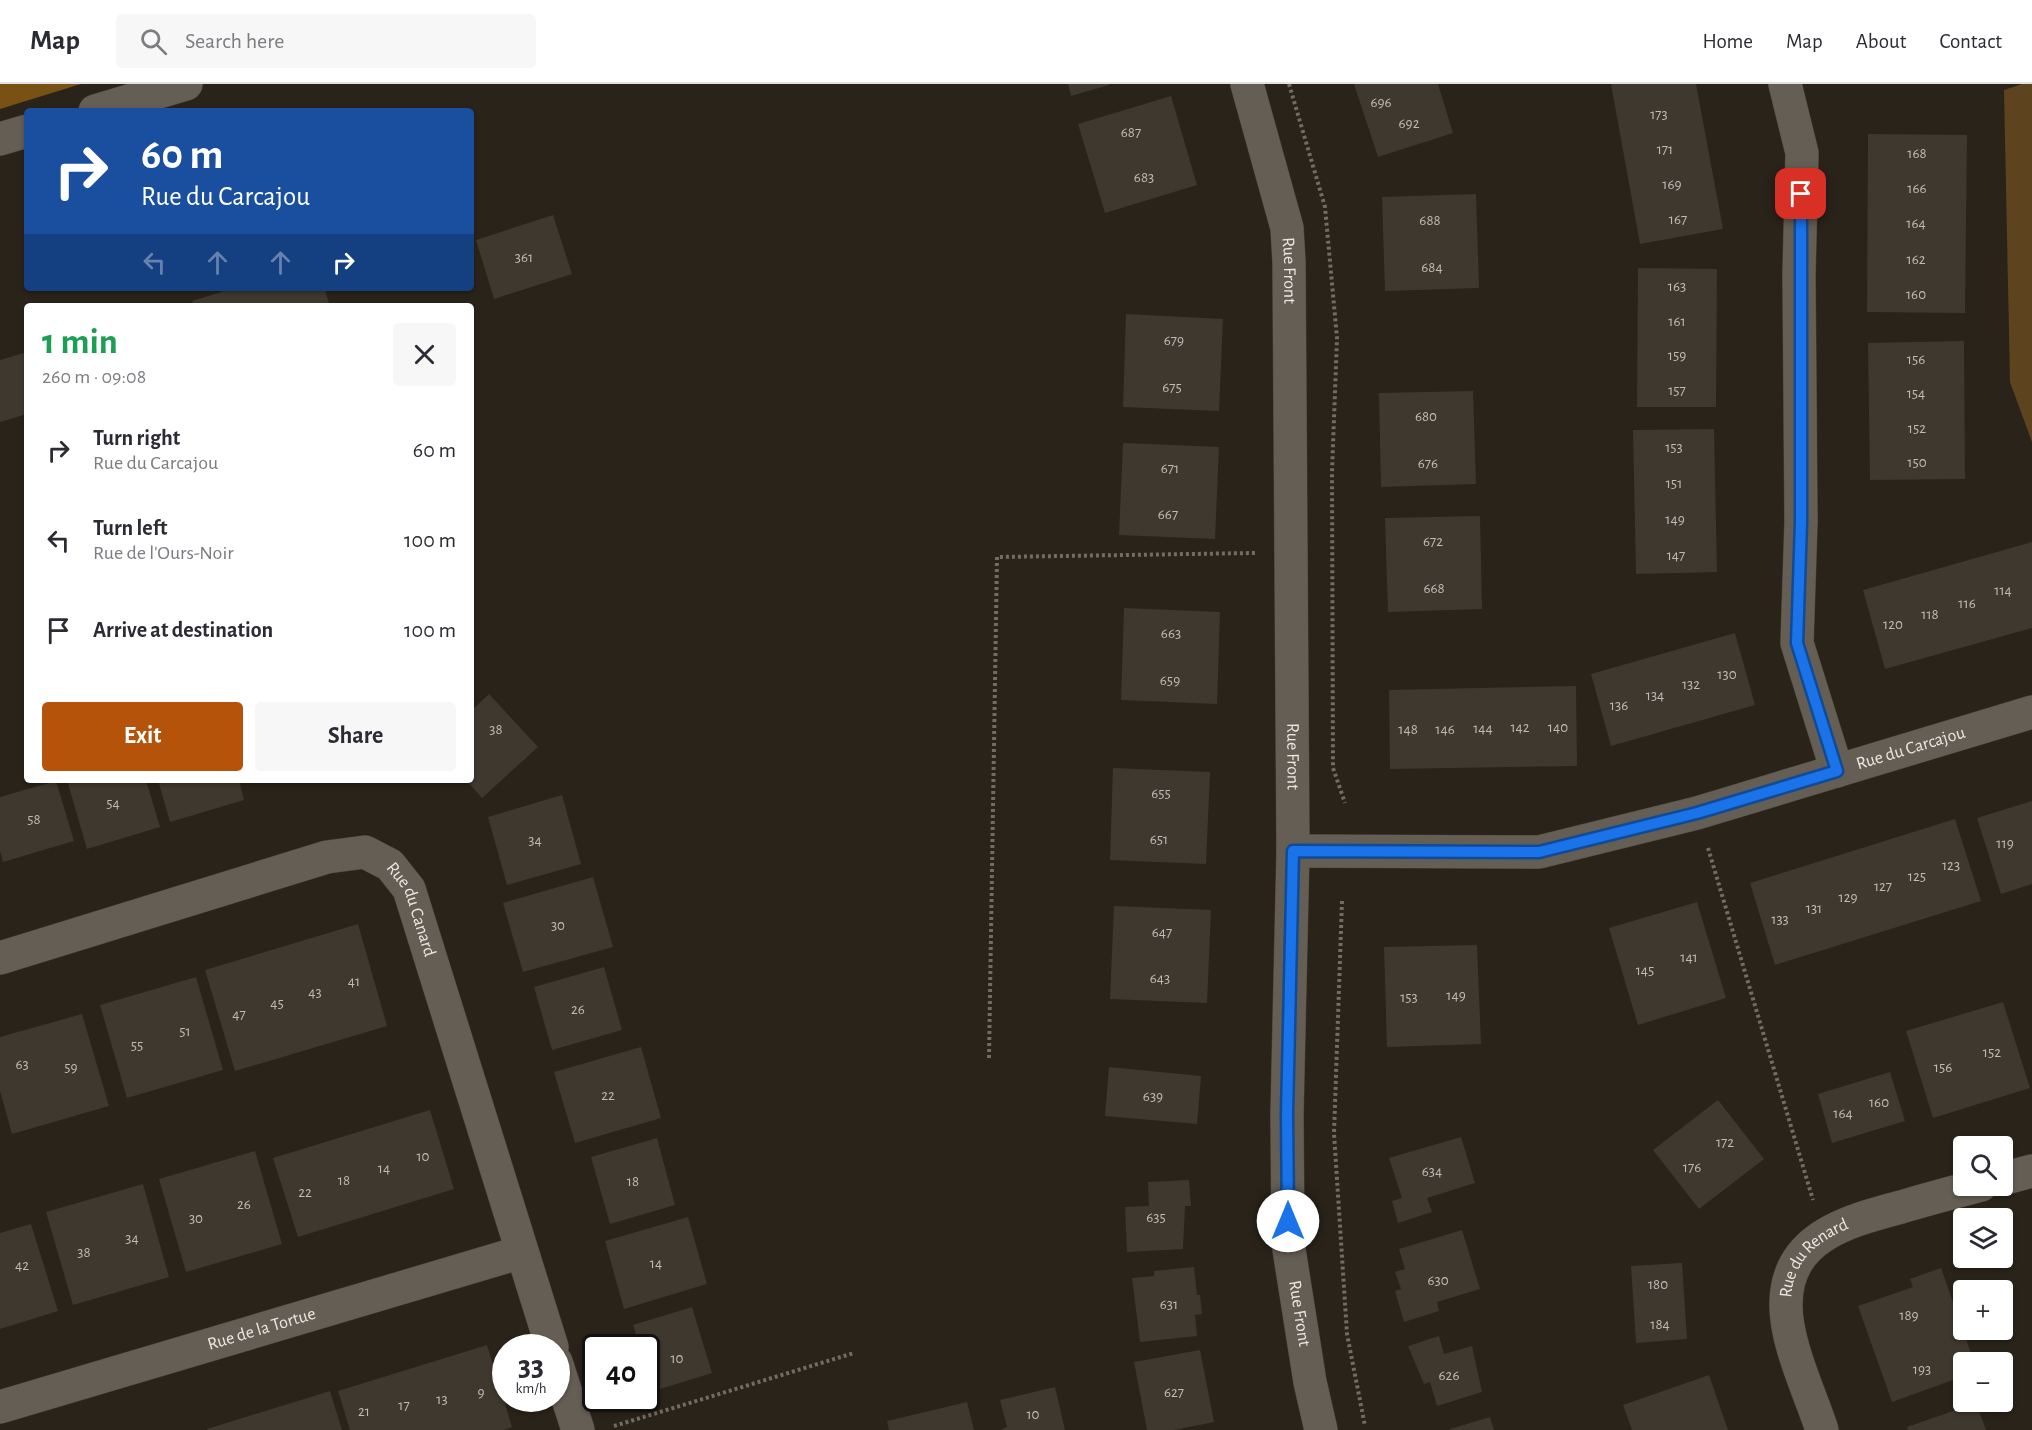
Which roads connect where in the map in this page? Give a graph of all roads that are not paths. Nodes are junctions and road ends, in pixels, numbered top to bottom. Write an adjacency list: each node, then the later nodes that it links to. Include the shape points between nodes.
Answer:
1 (186, 84): 4 (street)
2 (1247, 84): 9 (street, Rue Front, via 1287,228)
3 (1785, 84): 8 (street, via 1802,153 1797,643)
4 (105, 108)
5 (24, 132): 6 (street)
6 (0, 139)
7 (2032, 712): 8 (street, Rue du Carcajou)
8 (1837, 771): 9 (street, Rue du Carcajou, via 1697,813 1539,852)
9 (1293, 851): 19 (street, Rue Front, via 1288,1242)
10 (0, 958): 14 (street, Rue du Canard, via 327,857 365,852 390,865 409,889)
11 (2032, 1171): 12 (street)
12 (2013, 1176)
13 (1953, 1193): 20 (street, Rue du Renard, via 1845,1222 1812,1243 1791,1271 1786,1303 1791,1336)
14 (522, 1252): 15 (street, Rue du Canard); 17 (street, Rue de la Tortue)
15 (548, 1334)
16 (570, 1405): 18 (street)
17 (0, 1407)
18 (578, 1430)
19 (1321, 1430)
20 (1822, 1430)

